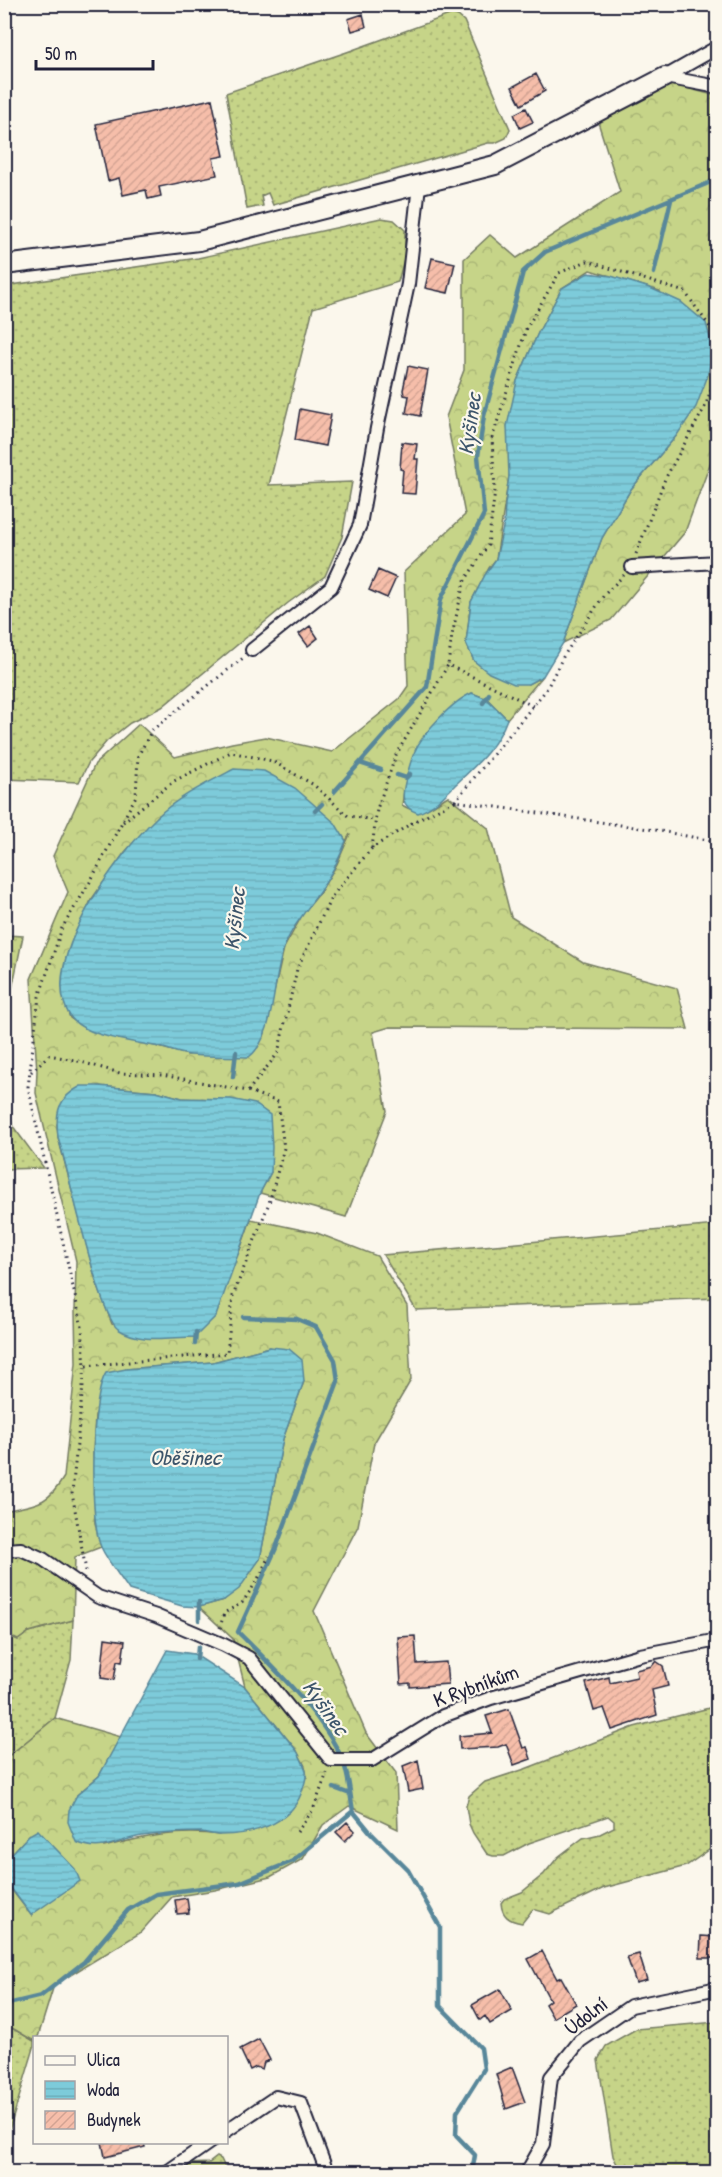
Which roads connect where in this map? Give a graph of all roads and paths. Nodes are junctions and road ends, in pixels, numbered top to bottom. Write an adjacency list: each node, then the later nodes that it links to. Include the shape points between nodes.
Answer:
1 (717, 47): 2 (street)
2 (665, 76): 3 (street); 4 (street, via 495,165)
3 (717, 87)
4 (419, 185): 5 (street, via 199,241); 10 (street, via 408,284 360,525 331,587)
5 (4, 265)
6 (717, 338): 11 (path, via 685,291 587,261 559,273 526,329 492,439 495,491 488,545 464,582)
7 (717, 369): 9 (path, via 705,408 665,479)
8 (717, 562): 9 (street)
9 (632, 567): 12 (path, via 604,595 562,657 546,690)
10 (252, 650): 15 (path, via 152,730 138,756 136,795)
11 (448, 665): 12 (path); 14 (path, via 396,755)
12 (532, 706): 13 (path)
13 (455, 801): 16 (path); 17 (path)
14 (375, 820): 15 (path, via 348,816 314,785 272,761 231,752 174,781); 17 (path)
15 (121, 824): 18 (path, via 62,928 39,997)
16 (717, 842)
17 (372, 848): 19 (path, via 332,896 297,969 278,1053)
18 (30, 1073): 19 (path, via 49,1055 120,1072 162,1075); 20 (path, via 28,1087 82,1327)
19 (249, 1092): 20 (path, via 278,1102 284,1148 269,1203 233,1296 226,1353)
20 (85, 1366): 23 (path, via 72,1493)
21 (4, 1550): 23 (street, via 21,1549 43,1559)
22 (269, 1556): 25 (path, via 242,1603 224,1613)
23 (89, 1591): 25 (street)
24 (717, 1640): 26 (street, K Rybníkům, via 640,1655 491,1698 442,1716 372,1760)
25 (217, 1642): 26 (street, via 249,1658)
26 (332, 1760): 27 (path, via 313,1810)
27 (297, 1832)
28 (717, 1988): 33 (street, Údolní, via 631,2006 580,2041 551,2077 543,2144)
29 (228, 2130): 32 (street, via 276,2097 301,2103)
30 (207, 2144): 31 (street)
31 (167, 2172)
32 (327, 2172)
33 (526, 2172)

